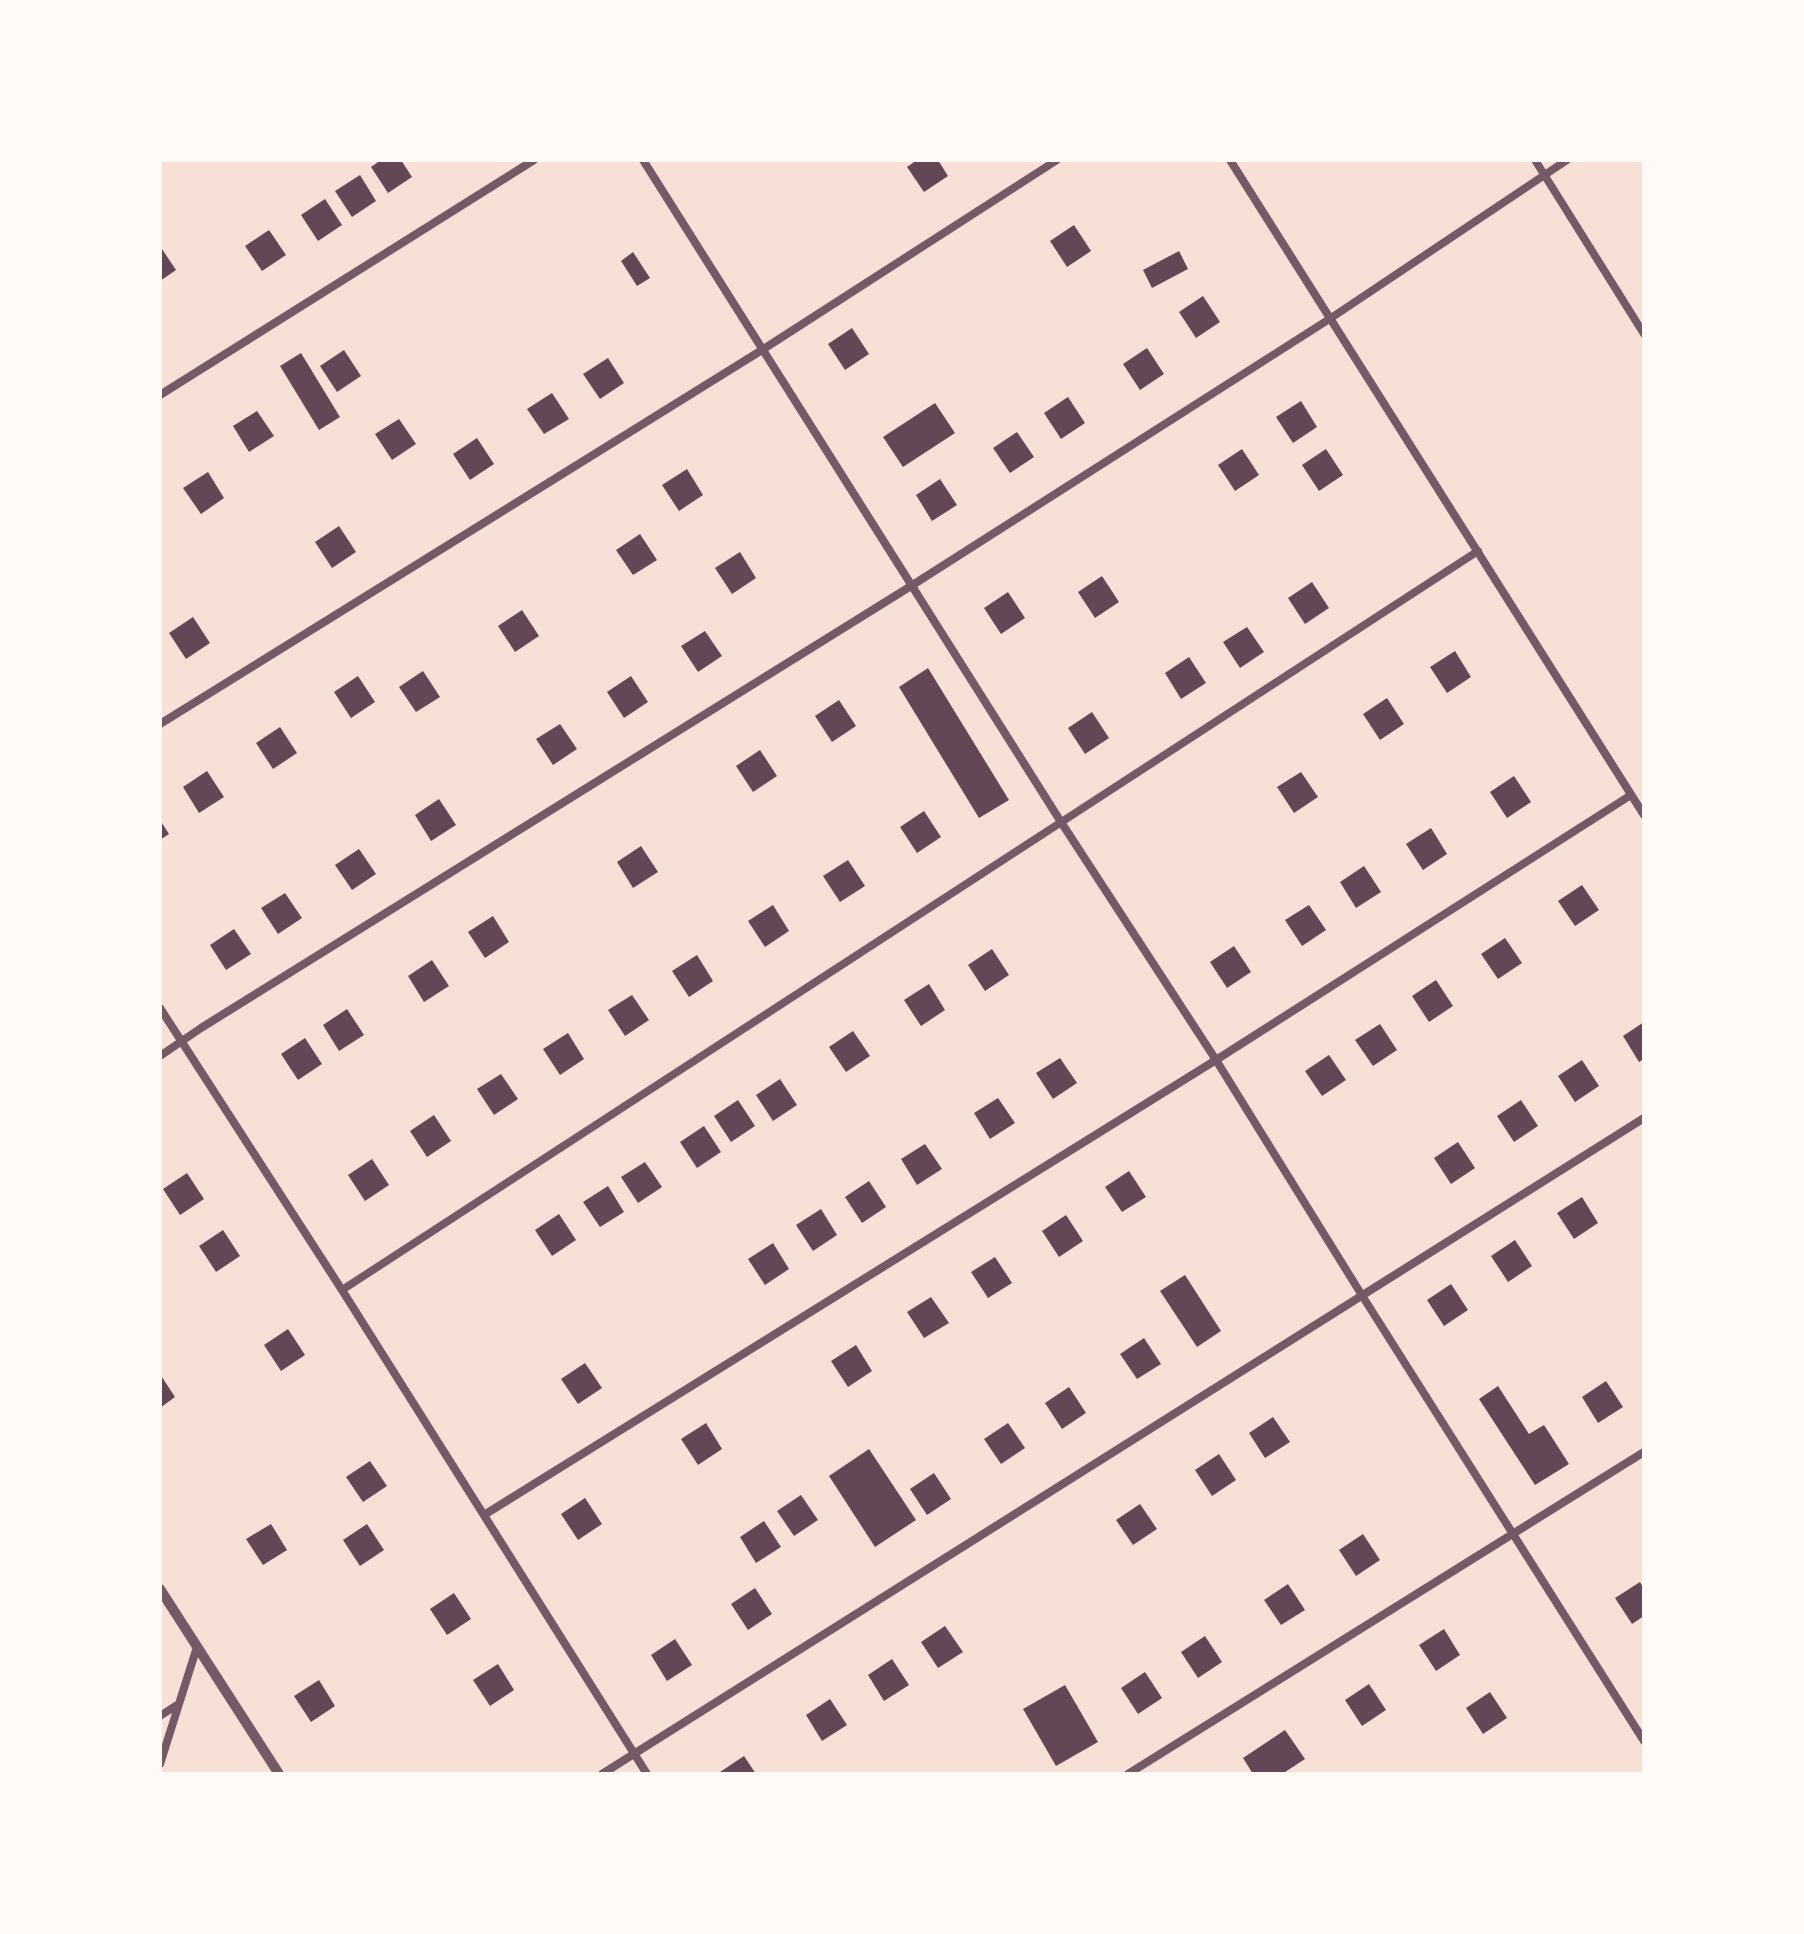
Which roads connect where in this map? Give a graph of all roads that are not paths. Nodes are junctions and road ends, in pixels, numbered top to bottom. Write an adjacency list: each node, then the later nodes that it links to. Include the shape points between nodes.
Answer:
1 (534, 160): 11 (street)
2 (643, 160): 10 (street)
3 (1057, 160): 10 (street)
4 (1230, 160): 8 (street)
5 (1535, 160): 7 (street)
6 (1567, 160): 7 (street)
7 (1544, 174): 8 (street); 9 (street)
8 (1331, 318): 12 (street); 13 (street)
9 (1644, 334)
10 (762, 350): 13 (street); 14 (street)
11 (160, 395)
12 (1478, 551): 15 (street); 17 (street)
13 (911, 586): 17 (street); 19 (street)
14 (160, 724)
15 (1631, 795): 16 (street); 21 (street)
16 (1644, 815)
17 (1061, 822): 21 (street); 23 (street)
18 (160, 1008): 19 (street)
19 (181, 1041): 20 (street); 23 (street)
20 (160, 1056)
21 (1216, 1060): 24 (street); 26 (street)
22 (1644, 1118): 24 (street)
23 (342, 1290): 26 (street)
24 (1363, 1297): 27 (street); 33 (street)
25 (1644, 1452): 27 (street)
26 (484, 1515): 33 (street)
27 (1513, 1535): 32 (street); 38 (street)
28 (160, 1589): 29 (street)
29 (197, 1647): 30 (street); 35 (street)
30 (178, 1705): 31 (street); 34 (street)
31 (160, 1716)
32 (1644, 1741)
33 (634, 1753): 36 (street); 37 (street)
34 (160, 1764)
35 (279, 1774)
36 (602, 1774)
37 (647, 1774)
38 (1128, 1774)

